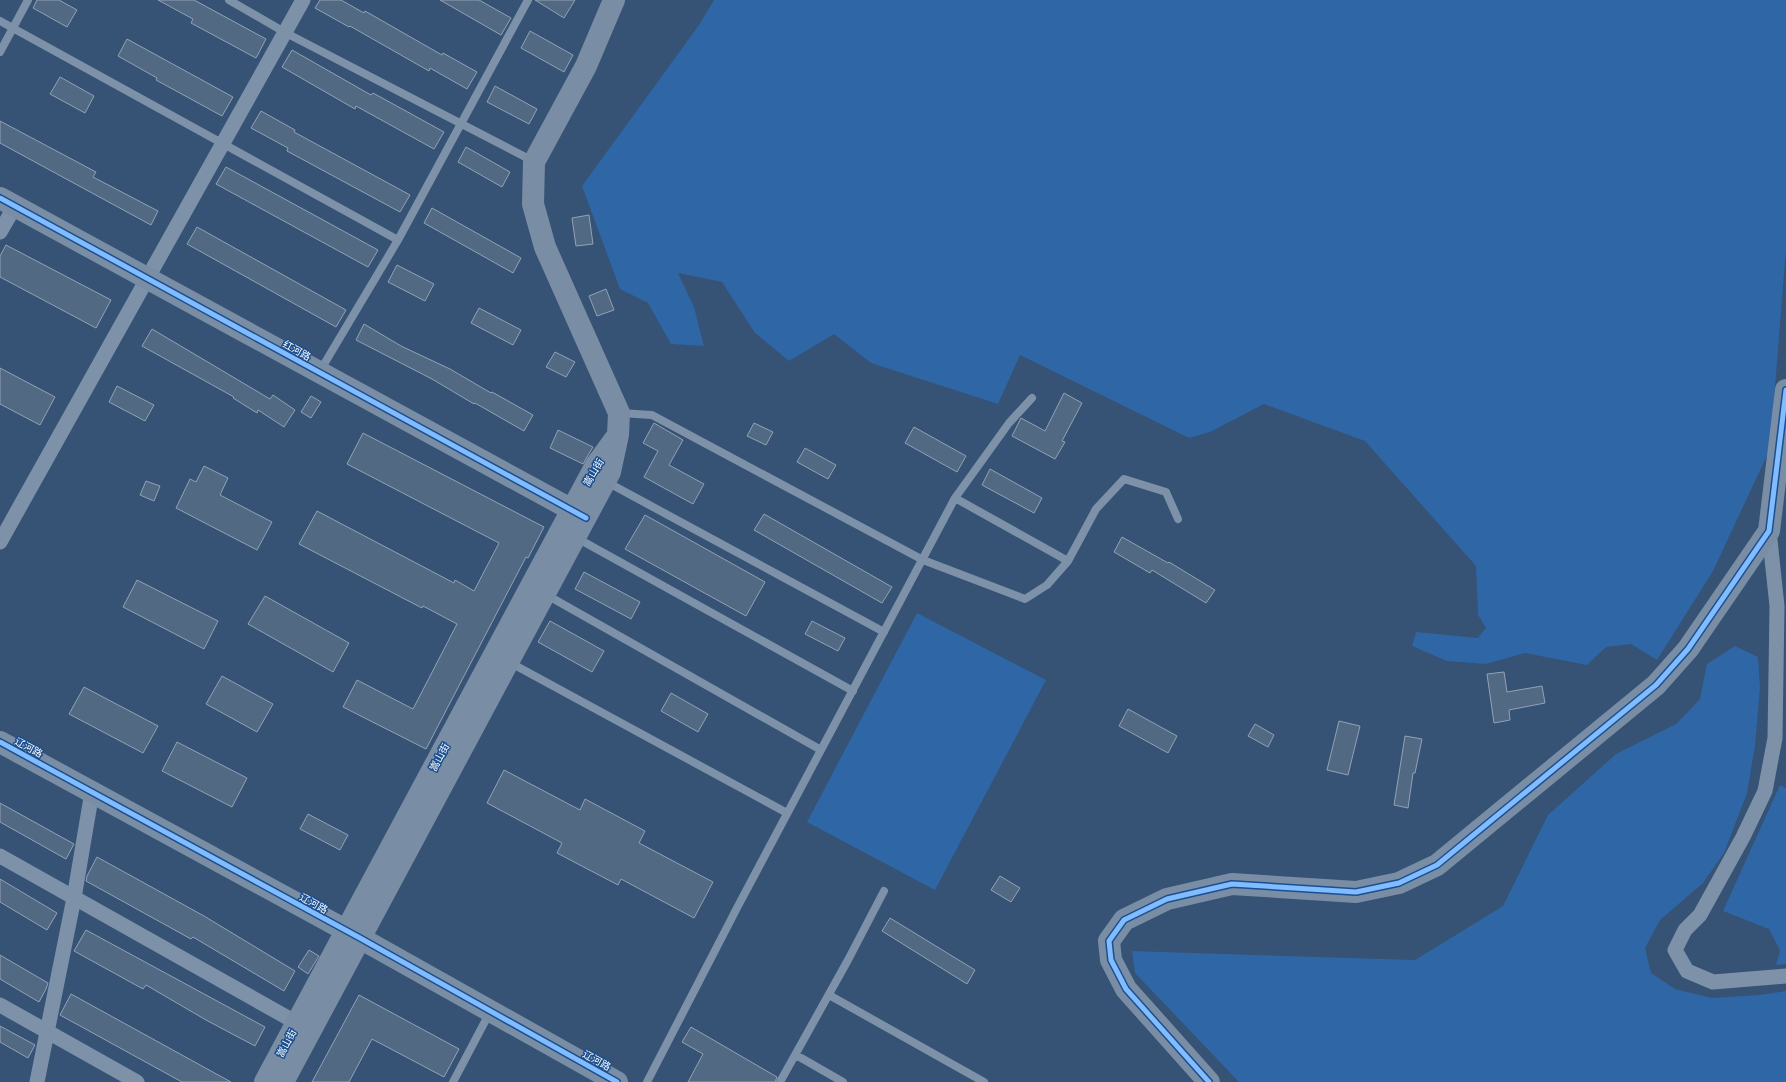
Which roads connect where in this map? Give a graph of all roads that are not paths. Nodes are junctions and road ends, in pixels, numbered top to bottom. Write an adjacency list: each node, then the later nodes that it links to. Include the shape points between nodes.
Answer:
1 (28, 0): 7 (lane)
2 (229, 0): 8 (lane)
3 (304, 0): 8 (street)
4 (528, 0): 10 (lane)
5 (614, 0): 12 (street, via 586,66)
6 (0, 21): 7 (lane)
7 (12, 28): 9 (lane); 11 (lane)
8 (286, 33): 10 (lane); 11 (street)
9 (0, 52)
10 (461, 124): 12 (lane); 15 (lane)
11 (224, 143): 15 (lane); 16 (street)
12 (534, 162): 20 (street, via 533,204 545,247)
13 (7, 202): 14 (street); 16 (street, 红河路)
14 (0, 232)
15 (398, 240): 17 (lane)
16 (147, 278): 17 (street, 红河路); 28 (street)
17 (320, 372): 24 (street, 红河路)
18 (1786, 390): 26 (street)
19 (1032, 398): 23 (lane, via 1009,423)
20 (619, 413): 21 (street, 嵩山街); 29 (lane, via 652,415)
21 (618, 435): 22 (street, 嵩山街, via 610,472); 24 (street, 嵩山街, via 596,464)
22 (605, 481): 24 (street, 嵩山街); 32 (lane)
23 (956, 498): 29 (lane); 30 (lane)
24 (579, 513): 27 (street, 嵩山街); 42 (street, 嵩山街)
25 (1178, 519): 30 (lane, via 1166,492 1124,480 1096,509)
26 (1769, 531): 43 (street, via 1778,606 1776,738 1765,791 1743,838 1700,915 1685,930 1675,950 1687,971 1713,982); 60 (street, via 1688,649 1656,685 1437,865 1399,883 1356,892 1232,884 1167,899 1124,920 1109,941 1111,960 1126,989)
27 (575, 537): 31 (street, 嵩山街); 34 (lane)
28 (0, 542)
29 (923, 560): 30 (lane, via 1025,599 1047,585); 32 (lane)
30 (1068, 561)
31 (545, 594): 33 (street, 嵩山街); 36 (lane)
32 (884, 632): 34 (lane)
33 (508, 662): 38 (lane); 42 (street, 嵩山街)
34 (853, 690): 36 (lane)
35 (0, 742): 37 (street, 辽河路)
36 (821, 750): 38 (lane)
37 (92, 792): 41 (street); 42 (street, 辽河路)
38 (787, 813): 56 (lane)
39 (0, 856): 41 (street)
40 (884, 891): 44 (lane)
41 (74, 898): 47 (street); 48 (street)
42 (353, 935): 46 (street, 辽河路); 47 (street, 嵩山街); 53 (street, 嵩山街)
43 (1786, 976)
44 (829, 995): 49 (lane); 59 (lane)
45 (0, 1005): 48 (street)
46 (491, 1012): 54 (lane); 55 (street, 辽河路)
47 (297, 1023): 52 (street, 嵩山街)
48 (47, 1032): 50 (street); 51 (street)
49 (796, 1056): 57 (lane); 58 (lane)
50 (37, 1082)
51 (138, 1082)
52 (265, 1082)
53 (283, 1082)
54 (453, 1082)
55 (618, 1082)
56 (647, 1082)
57 (780, 1082)
58 (843, 1082)
59 (984, 1082)
60 (1209, 1082)

